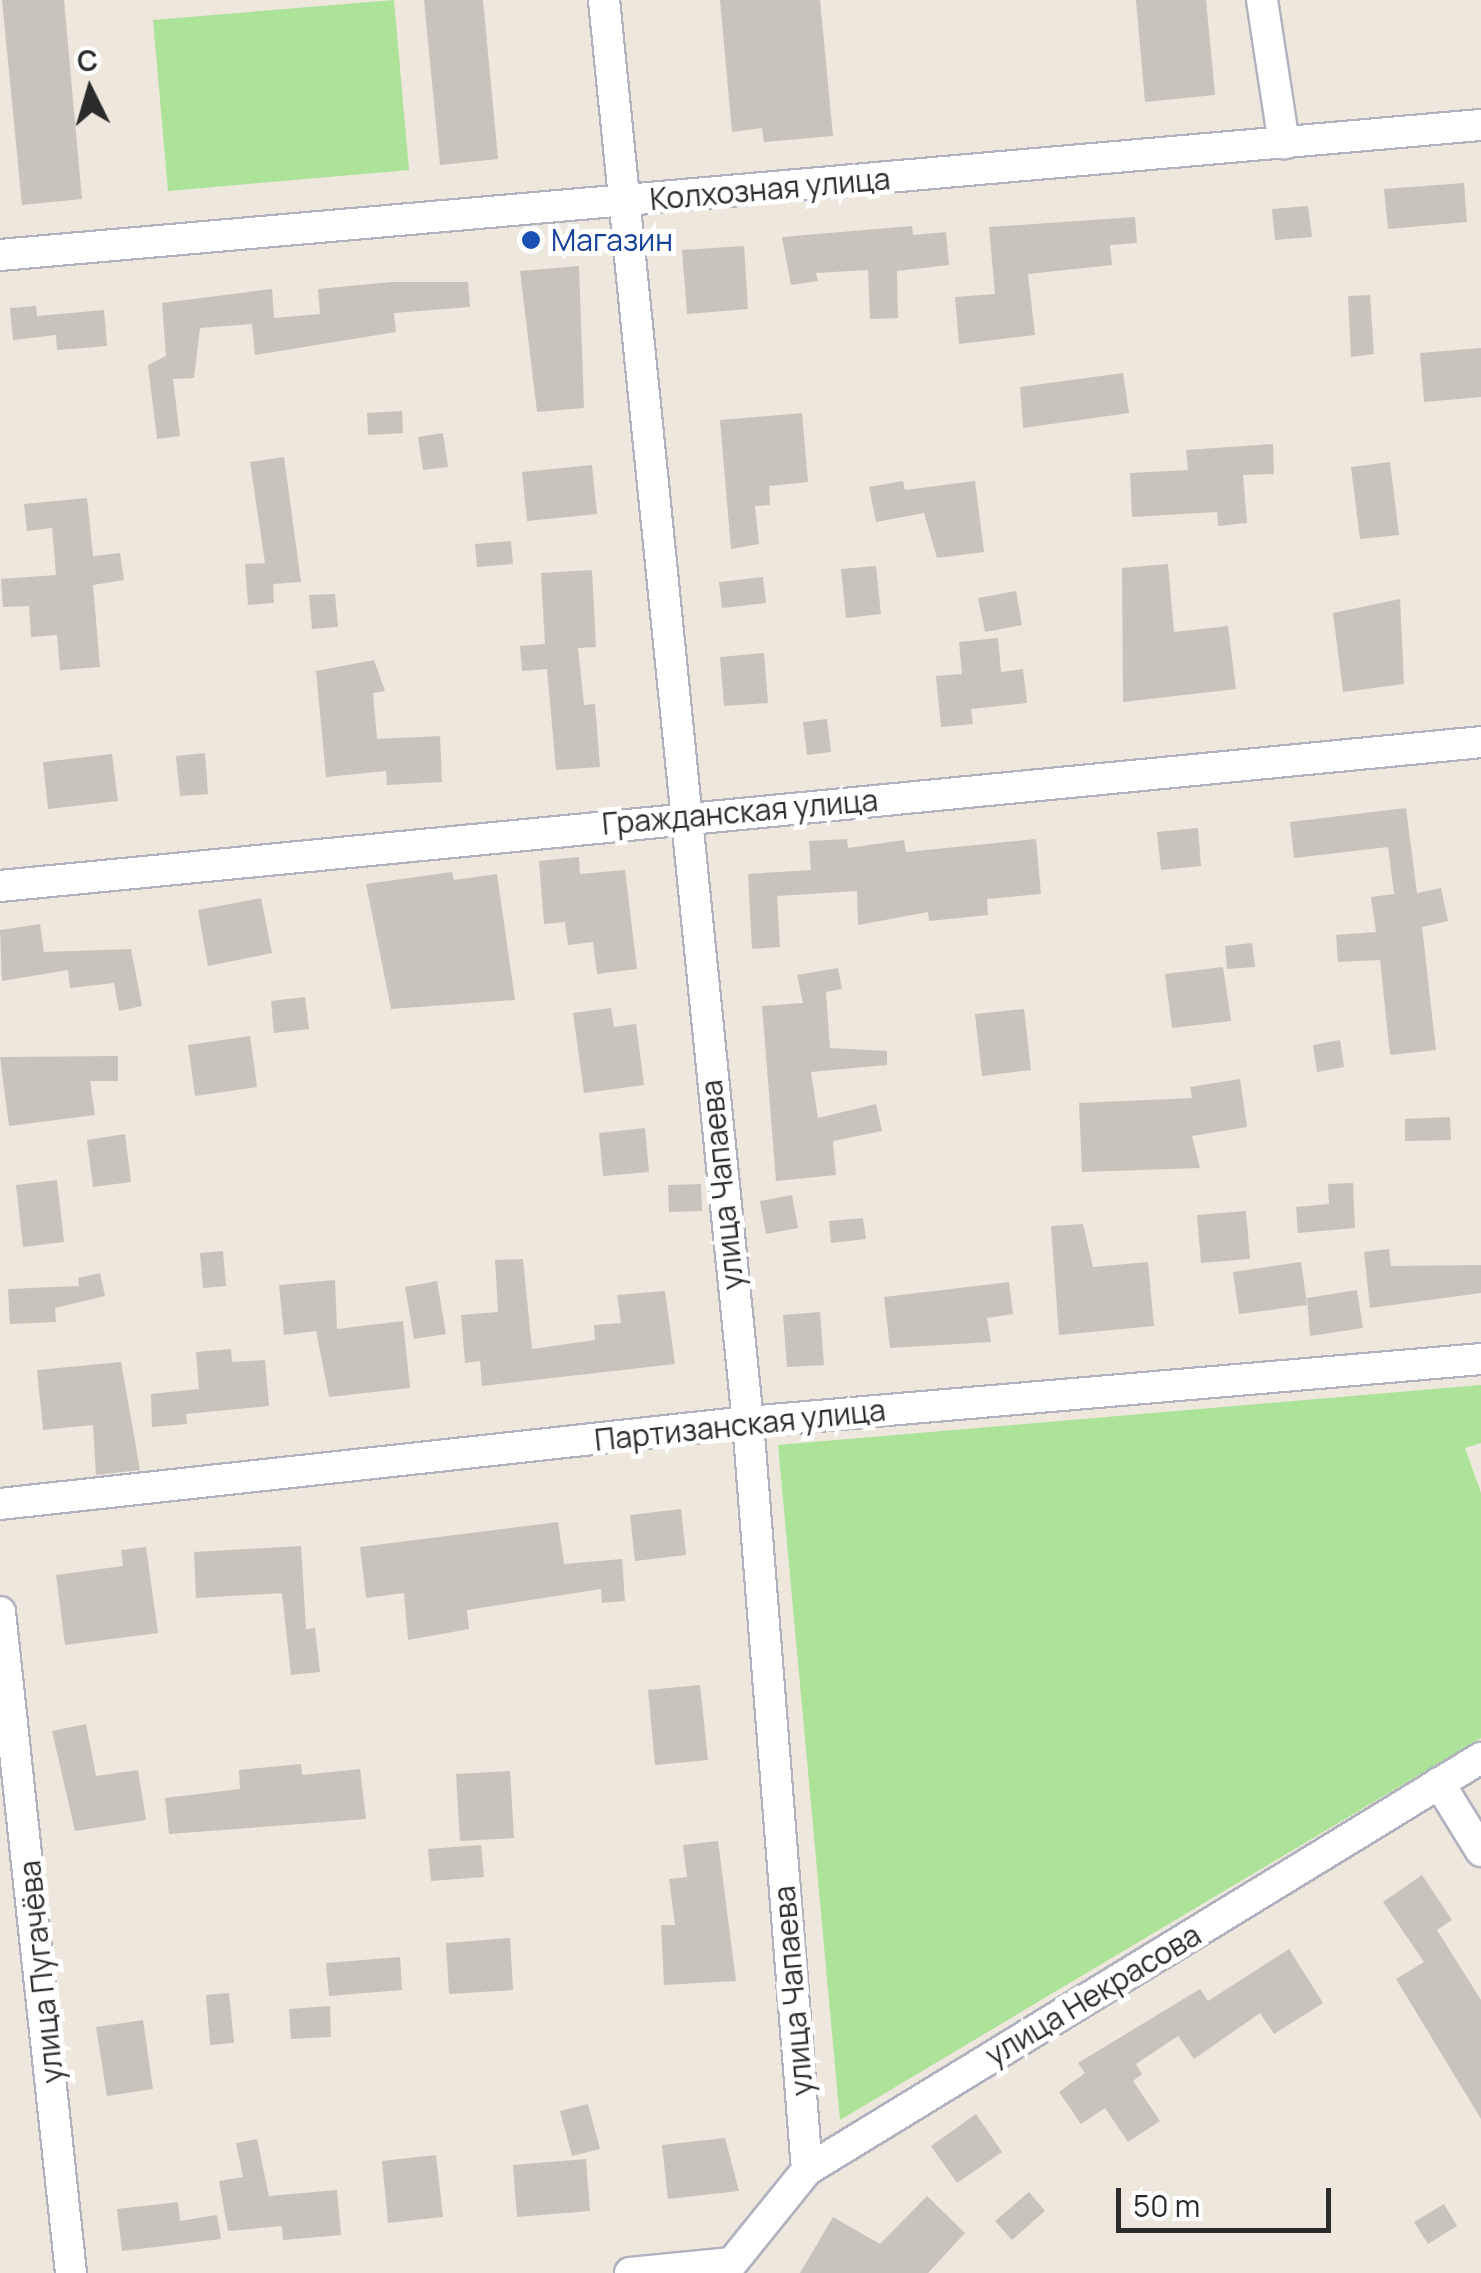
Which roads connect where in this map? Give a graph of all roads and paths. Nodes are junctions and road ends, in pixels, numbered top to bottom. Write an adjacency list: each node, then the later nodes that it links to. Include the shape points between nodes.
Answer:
1 (604, 0): 5 (street, улица Чапаева)
2 (1262, 0): 4 (street)
3 (1481, 125): 4 (street, Колхозная улица)
4 (1284, 143): 5 (street, Колхозная улица)
5 (623, 202): 6 (street, Колхозная улица); 8 (street, улица Чапаева)
6 (0, 255)
7 (1481, 742): 8 (street, Гражданская улица)
8 (683, 818): 9 (street, Гражданская улица); 11 (street, улица Чапаева)
9 (0, 886)
10 (1481, 1359): 11 (street, Партизанская улица)
11 (748, 1422): 12 (street, Партизанская улица); 17 (street, улица Чапаева)
12 (0, 1504)
13 (0, 1612): 19 (street, улица Пугачёва)
14 (1481, 1758): 15 (street, улица Некрасова)
15 (1439, 1783): 16 (street); 17 (street, улица Некрасова)
16 (1481, 1851)
17 (807, 2170): 18 (street, улица Некрасова)
18 (736, 2268): 20 (street)
19 (71, 2273)
20 (630, 2273)

